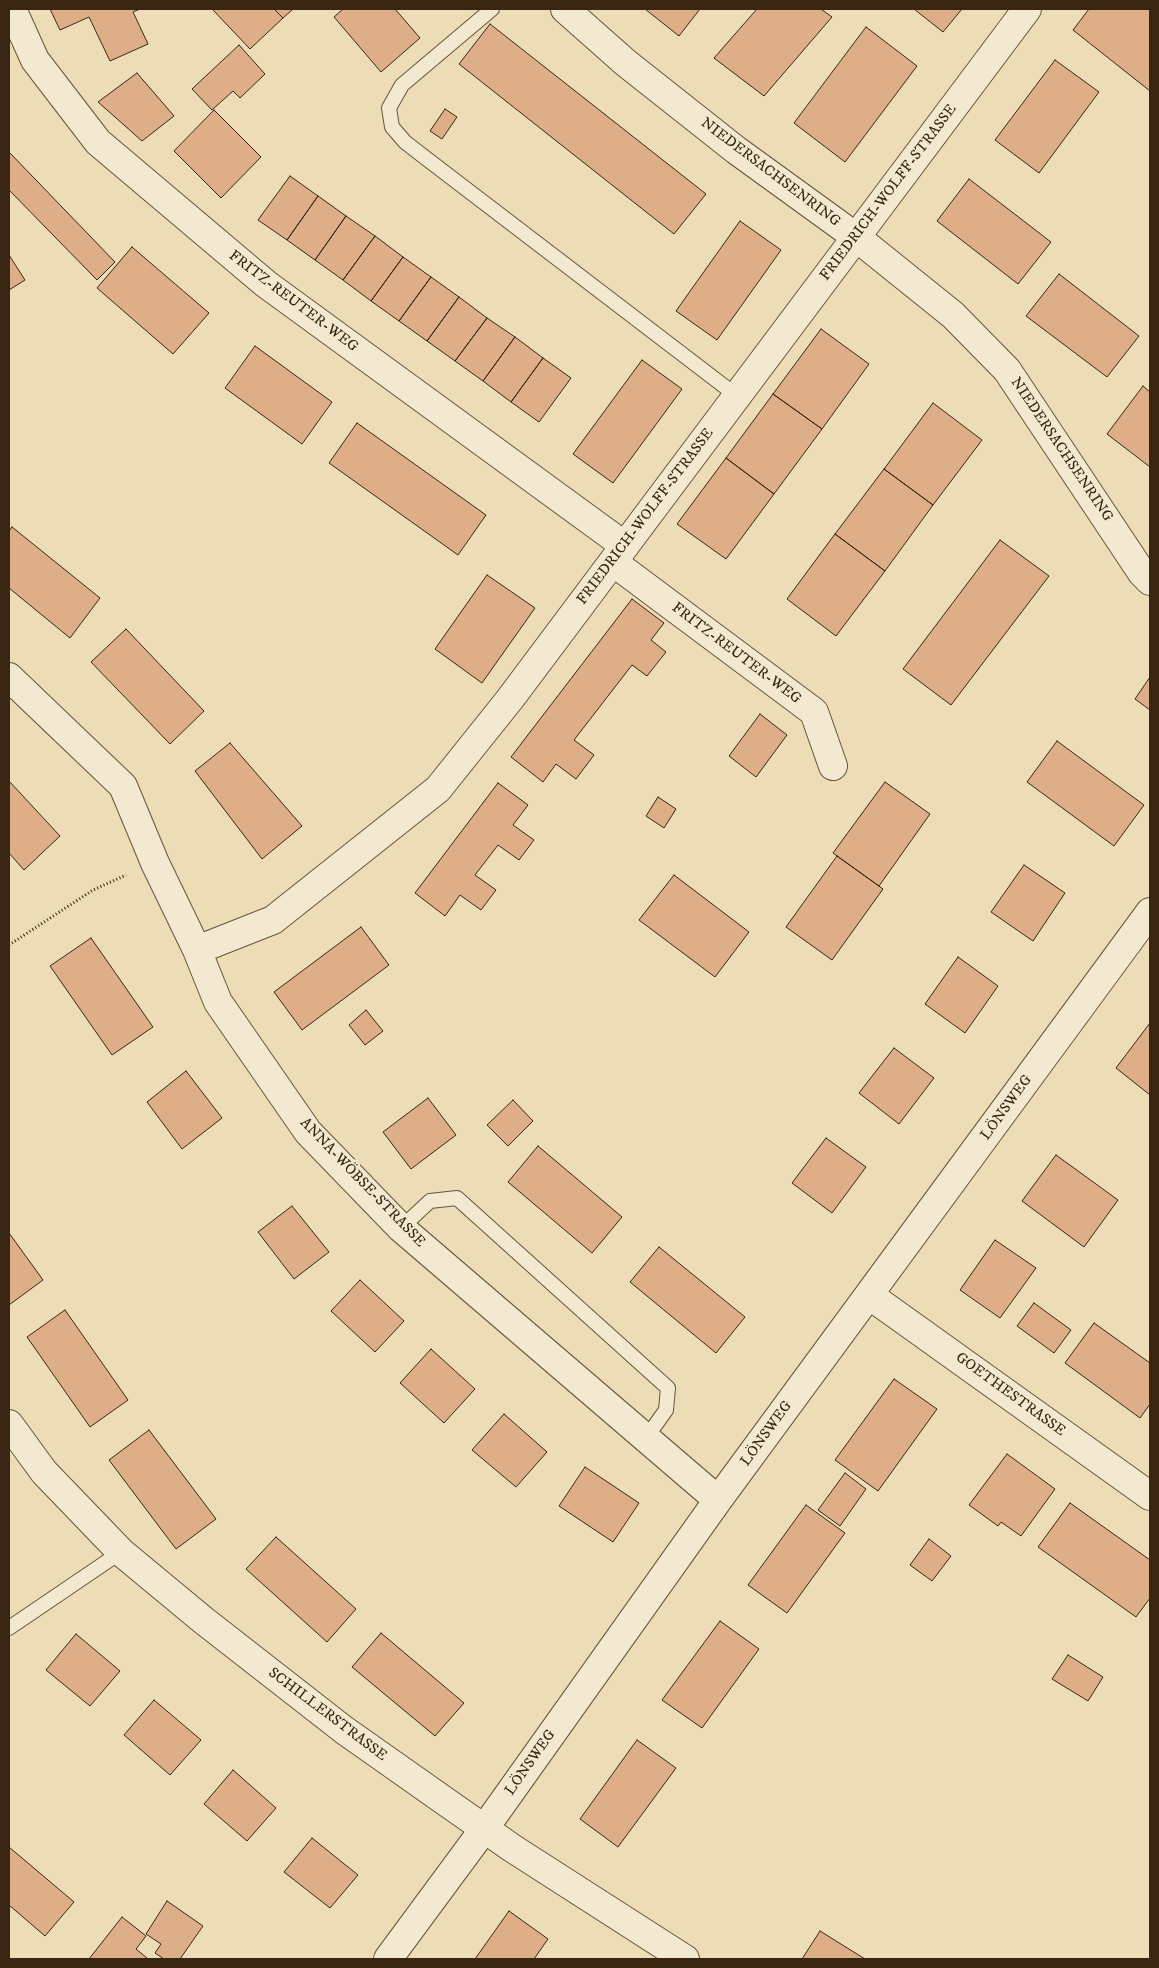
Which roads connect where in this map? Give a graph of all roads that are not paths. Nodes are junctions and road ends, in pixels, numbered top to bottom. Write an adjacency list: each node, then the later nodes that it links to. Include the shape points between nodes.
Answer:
1 (12, 9): 7 (street, FRITZ-REUTER-WEG, via 35,60 98,142 266,284)
2 (492, 9): 6 (lane, via 402,85 389,108 392,127 405,142)
3 (565, 9): 5 (street, NIEDERSACHSENRING, via 626,63 720,137)
4 (1027, 9): 5 (street, FRIEDRICH-WOLFF-STRASSE)
5 (856, 237): 6 (street, FRIEDRICH-WOLFF-STRASSE); 8 (street, NIEDERSACHSENRING, via 953,314 1007,370)
6 (737, 396): 7 (street, FRIEDRICH-WOLFF-STRASSE)
7 (619, 554): 10 (street, FRITZ-REUTER-WEG, via 814,712); 12 (street, FRIEDRICH-WOLFF-STRASSE, via 438,789 273,920)
8 (1150, 581)
9 (9, 677): 12 (street, ANNA-WÖBSE-STRASSE, via 123,786 155,863)
10 (833, 766)
11 (1150, 912): 14 (street, LÖNSWEG)
12 (197, 950): 13 (street, ANNA-WÖBSE-STRASSE, via 218,1002 308,1132)
13 (401, 1228): 16 (street, ANNA-WÖBSE-STRASSE); 16 (lane, via 430,1201 457,1198 668,1388 666,1410)
14 (869, 1295): 17 (street, GOETHESTRASSE); 18 (street, LÖNSWEG)
15 (9, 1424): 19 (street, SCHILLERSTRASSE, via 44,1472)
16 (646, 1438): 18 (street, ANNA-WÖBSE-STRASSE)
17 (1150, 1496)
18 (718, 1500): 21 (street, LÖNSWEG)
19 (121, 1552): 20 (lane); 21 (street, SCHILLERSTRASSE, via 344,1730)
20 (9, 1628)
21 (484, 1829): 22 (street, LÖNSWEG); 23 (street, SCHILLERSTRASSE)
22 (388, 1959)
23 (685, 1959)

